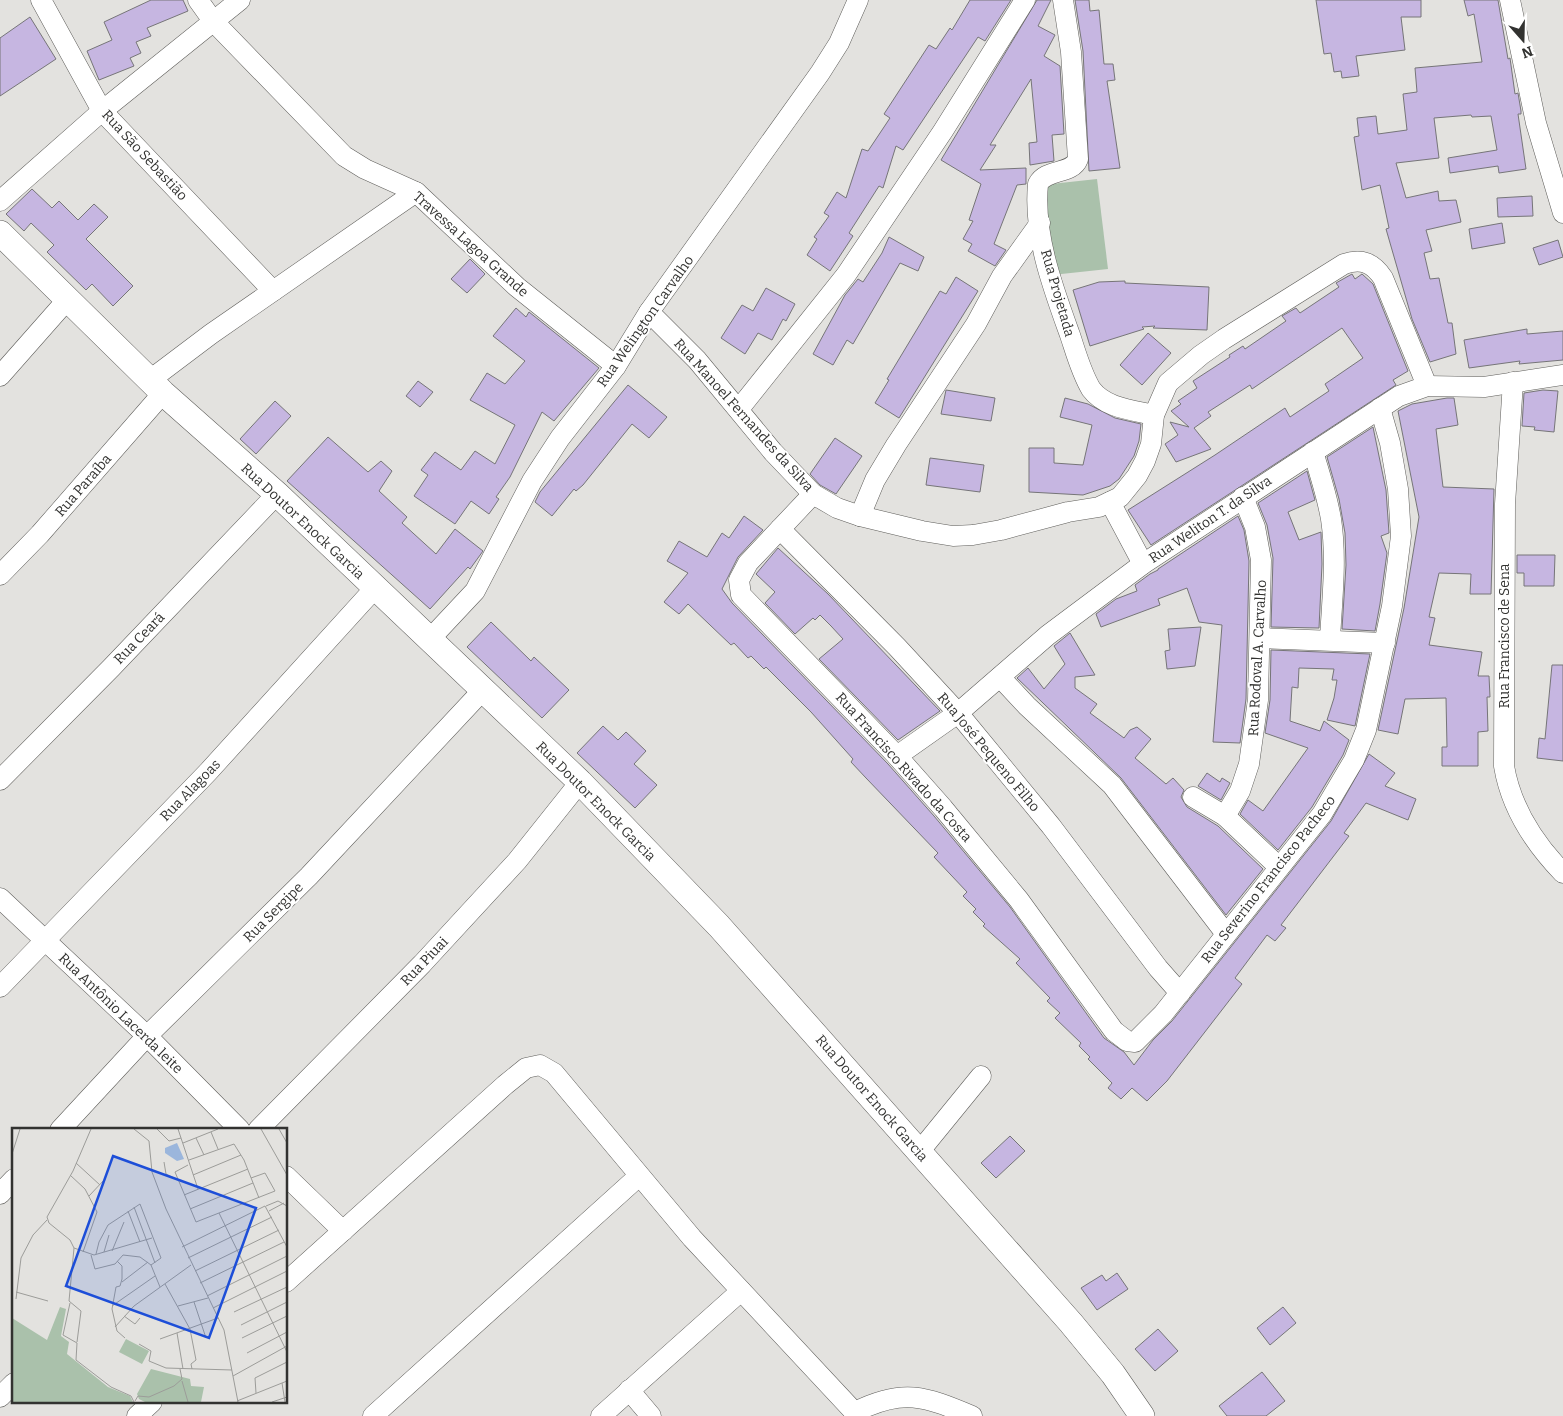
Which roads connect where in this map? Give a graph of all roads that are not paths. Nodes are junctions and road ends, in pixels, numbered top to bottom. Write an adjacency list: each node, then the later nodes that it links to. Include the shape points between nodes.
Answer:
1 (41, 0): 9 (street, Rua São Sebastião)
2 (198, 0): 8 (street, Travessa Lagoa Grande)
3 (240, 0): 8 (street)
4 (858, 0): 17 (street, Rua Welington Carvalho, via 839,43 820,73)
5 (1025, 0): 25 (street, via 846,275)
6 (1063, 0): 13 (street, Rua Projetada, via 1071,52 1078,159 1073,166 1039,182)
7 (1510, 0): 12 (street, via 1536,123)
8 (213, 21): 9 (street); 10 (street, Travessa Lagoa Grande, via 344,156)
9 (102, 111): 11 (street); 15 (street, Rua São Sebastião)
10 (416, 192): 15 (street, Rua Paraíba); 18 (street, Travessa Lagoa Grande, via 517,287)
11 (0, 201)
12 (1563, 213)
13 (1040, 223): 26 (street, Rua Projetada, via 1052,283 1091,389 1109,404); 32 (street, via 1002,276 976,324 892,452 875,480)
14 (0, 233): 16 (street, Rua Doutor Enock Garcia)
15 (273, 291): 22 (street, Rua Paraíba)
16 (67, 300): 20 (street); 22 (street, Rua Doutor Enock Garcia)
17 (650, 312): 18 (street, Rua Welington Carvalho); 25 (street, Rua Manoel Fernandes da Silva)
18 (616, 366): 39 (street, Rua Welington Carvalho, via 560,438 532,481 475,591)
19 (1563, 375): 21 (street, Rua Weliton T. da Silva)
20 (0, 376)
21 (1513, 382): 23 (street, Rua Weliton T. da Silva, via 1467,388); 50 (street, Rua Francisco de Sena, via 1505,504 1504,766 1506,783 1523,821)
22 (157, 386): 28 (street, Rua Doutor Enock Garcia); 35 (street, Rua Paraíba, via 40,534)
23 (1427, 386): 24 (street, Rua Weliton T. da Silva, via 1399,396); 26 (street, Rua Manoel Fernandes da Silva, via 1384,278 1367,263 1358,260 1314,281 1201,354 1168,383)
24 (1380, 408): 27 (street, Rua Weliton T. da Silva); 40 (street, Rua Severino Francisco Pacheco, via 1393,461 1401,536)
25 (740, 409): 29 (street, Rua Manoel Fernandes da Silva)
26 (1154, 415): 31 (street, Rua Manoel Fernandes da Silva, via 1151,444 1145,461 1120,497)
27 (1313, 452): 30 (street, Rua Weliton T. da Silva); 38 (street, via 1324,485 1332,528)
28 (277, 494): 36 (street, Rua Doutor Enock Garcia); 45 (street, Rua Ceará)
29 (813, 494): 32 (street, Rua Manoel Fernandes da Silva, via 837,508); 33 (street, Rua Francisco Rivado da Costa)
30 (1244, 497): 34 (street, Rua Weliton T. da Silva); 37 (street, Rua Rodoval A. Carvalho, via 1259,544)
31 (1110, 502): 32 (street, Rua Manoel Fernandes da Silva, via 972,535 953,536 922,531); 34 (street)
32 (860, 516)
33 (780, 528): 43 (street, Rua José Pequeno Filho); 44 (street, Rua Francisco Rivado da Costa, via 756,553 741,575 741,595)
34 (1143, 564): 41 (street, Rua Weliton T. da Silva, via 1048,635)
35 (0, 575)
36 (375, 588): 39 (street, Rua Doutor Enock Garcia); 53 (street, Rua Alagoas, via 208,772)
37 (1260, 638): 38 (street); 48 (street, Rua Rodoval A. Carvalho, via 1258,700 1250,764 1240,791)
38 (1330, 639): 40 (street)
39 (430, 640): 42 (street, Rua Doutor Enock Garcia)
40 (1384, 643): 49 (street, Rua Severino Francisco Pacheco, via 1366,730 1354,760 1322,814)
41 (1000, 677): 43 (street, Rua Weliton T. da Silva); 52 (street, via 1112,785)
42 (482, 691): 46 (street, Rua Doutor Enock Garcia); 56 (street, Rua Sergipe, via 309,876)
43 (958, 713): 44 (street, Rua Weliton T. da Silva); 55 (street, Rua José Pequeno Filho, via 1051,826)
44 (897, 756): 57 (street, Rua Francisco Rivado da Costa, via 1019,900 1114,1031 1127,1041)
45 (0, 780)
46 (580, 782): 61 (street, Rua Piuai, via 517,861 428,958); 62 (street, Rua Doutor Enock Garcia, via 720,926)
47 (1193, 797): 48 (street)
48 (1225, 816): 49 (street)
49 (1279, 867): 52 (street, Rua Severino Francisco Pacheco)
50 (1563, 873)
51 (0, 898): 53 (street, Rua Antônio Lacerda leite)
52 (1226, 934): 55 (street, Rua Severino Francisco Pacheco)
53 (45, 940): 54 (street, Rua Alagoas); 56 (street, Rua Antônio Lacerda leite)
54 (0, 987)
55 (1180, 993): 57 (street, Rua Severino Francisco Pacheco)
56 (147, 1036): 59 (street, Rua Sergipe); 60 (street, Rua Antônio Lacerda leite)
57 (1139, 1040)
58 (981, 1076): 62 (street)
59 (62, 1128)
60 (238, 1128)
61 (260, 1128)
62 (918, 1152): 80 (street, Rua Doutor Enock Garcia, via 1071,1323)
63 (639, 1176): 67 (street, via 554,1074 537,1065 526,1068 505,1085); 69 (street); 76 (street)
64 (288, 1178): 67 (street)
65 (12, 1181): 66 (street)
66 (0, 1194)
67 (343, 1232): 68 (street)
68 (288, 1280)
69 (741, 1291): 71 (street); 74 (street)
70 (12, 1385): 72 (street)
71 (629, 1390): 77 (street); 78 (street)
72 (0, 1397)
73 (150, 1404): 75 (street)
74 (856, 1414): 79 (street, via 891,1397 912,1397)
75 (137, 1416)
76 (373, 1416)
77 (601, 1416)
78 (651, 1416)
79 (972, 1416)
80 (1142, 1416)

